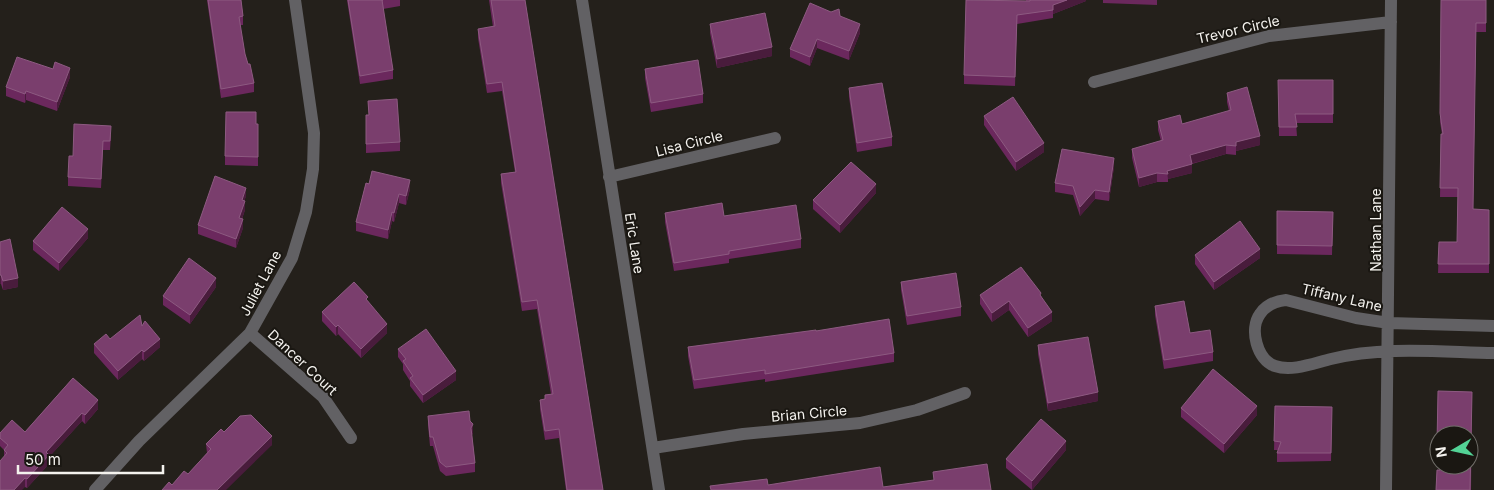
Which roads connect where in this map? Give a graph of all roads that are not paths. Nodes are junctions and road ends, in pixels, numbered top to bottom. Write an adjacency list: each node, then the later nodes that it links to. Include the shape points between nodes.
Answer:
1 (295, 0): 10 (street, Juliet Lane, via 314,132 313,169 306,212 292,258)
2 (582, 0): 7 (street, Eric Lane)
3 (1391, 0): 4 (street, Nathan Lane)
4 (1392, 22): 5 (street, Trevor Circle, via 1269,36); 8 (street, Nathan Lane)
5 (1094, 82)
6 (775, 138): 7 (street, Lisa Circle)
7 (609, 177): 15 (street, Eric Lane)
8 (1389, 323): 9 (street, Tiffany Lane); 11 (street, Nathan Lane); 11 (street, Tiffany Lane, via 1286,300 1276,301 1267,307 1259,315 1256,328 1256,342 1262,356 1273,366 1287,369 1345,355)
9 (1494, 326)
10 (250, 333): 14 (street, Dancer Court, via 323,397); 16 (street, Juliet Lane, via 139,440)
11 (1389, 351): 12 (street, Tiffany Lane); 18 (street, Nathan Lane)
12 (1494, 353)
13 (965, 394): 15 (street, Brian Circle, via 917,410 860,423 742,434)
14 (351, 438)
15 (653, 448): 17 (street, Eric Lane)
16 (95, 490)
17 (659, 490)
18 (1386, 490)

